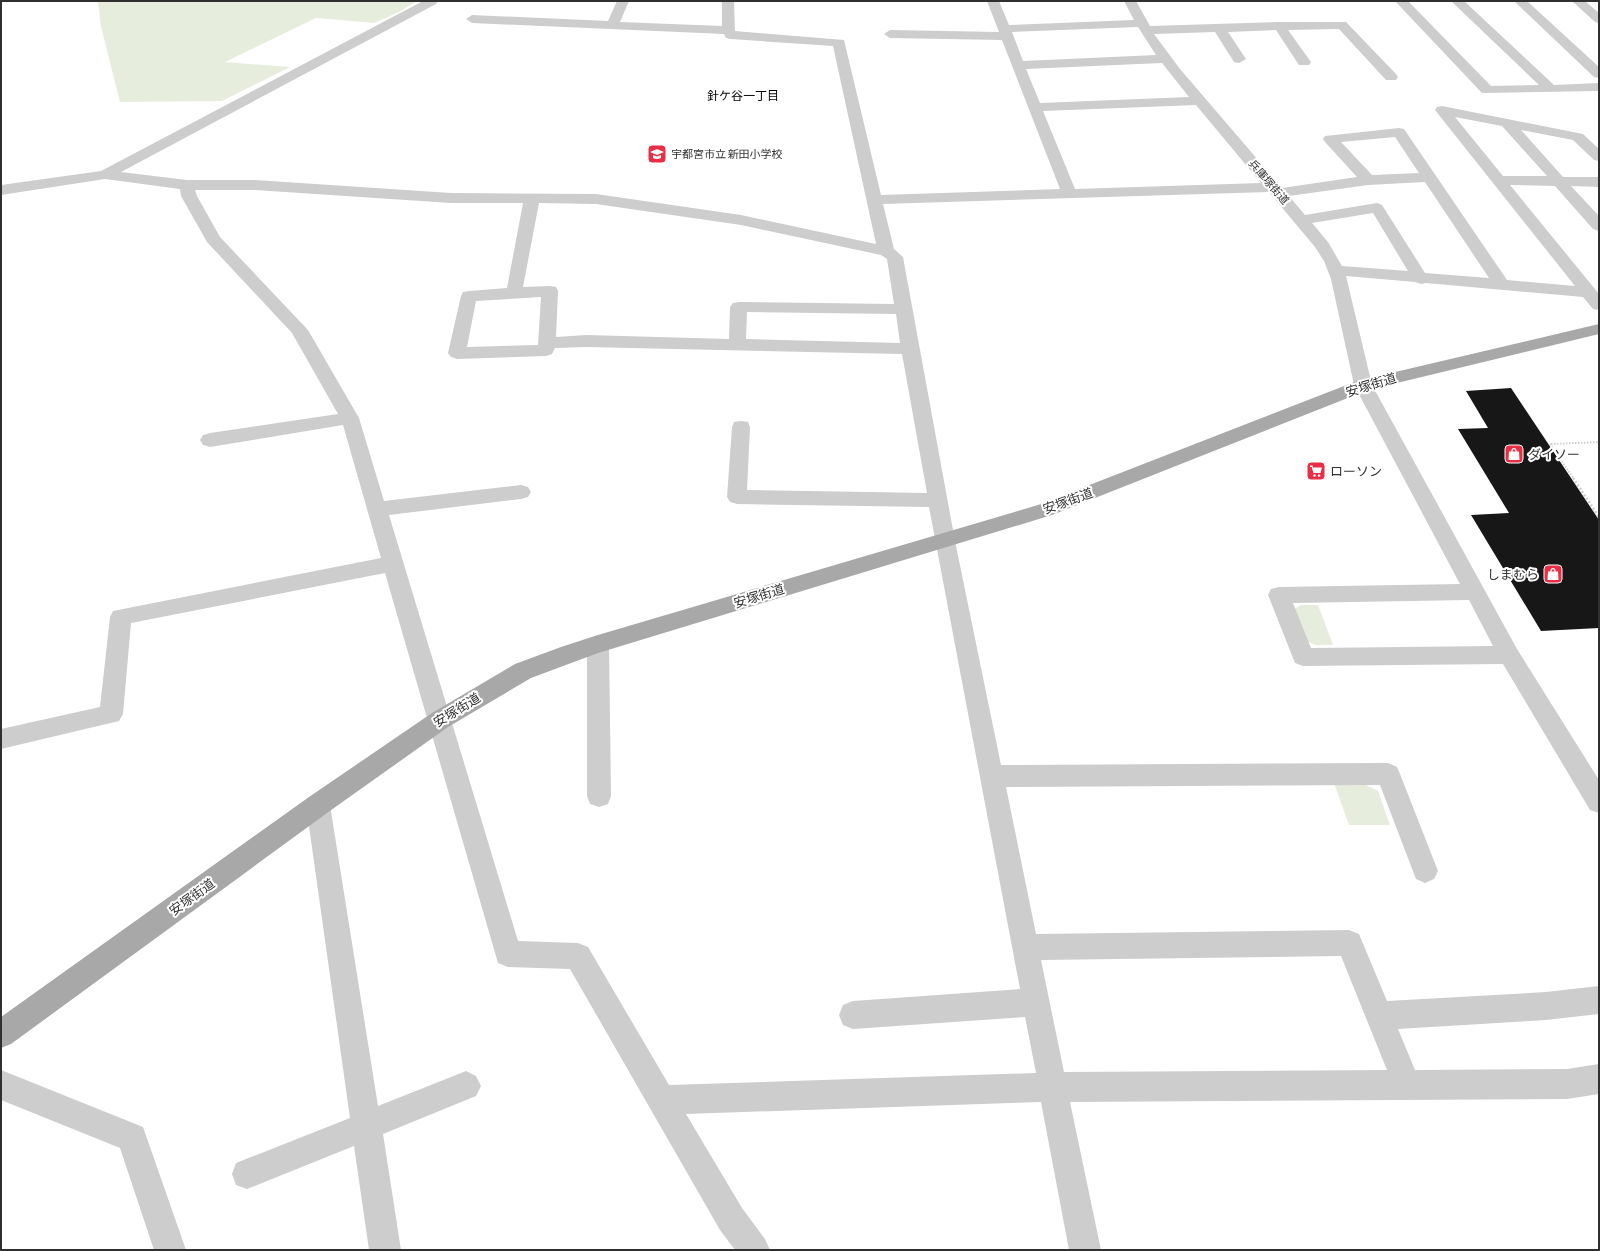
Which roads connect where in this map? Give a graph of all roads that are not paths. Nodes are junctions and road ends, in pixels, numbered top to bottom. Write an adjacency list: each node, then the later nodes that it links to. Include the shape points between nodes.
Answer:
1 (432, 1): 31 (street)
2 (623, 1): 12 (street)
3 (728, 1): 16 (street)
4 (993, 1): 17 (street)
5 (1130, 1): 13 (street, 兵庫塚街道)
6 (1401, 1): 26 (street, via 1487,90)
7 (1457, 1): 26 (street)
8 (1520, 1): 23 (street)
9 (1578, 1): 11 (street)
10 (472, 19): 12 (street)
11 (1599, 19)
12 (612, 25): 16 (street)
13 (1144, 26): 15 (street); 17 (street); 19 (street, 兵庫塚街道)
14 (1279, 26): 15 (street); 21 (street); 24 (street, via 1342,25)
15 (1219, 28): 20 (street)
16 (728, 30): 42 (street, via 731,35 839,43)
17 (1005, 32): 18 (street); 22 (street)
18 (890, 34)
19 (1166, 59): 22 (street); 27 (street, 兵庫塚街道)
20 (1239, 59)
21 (1304, 62)
22 (1018, 64): 28 (street)
23 (1599, 74)
24 (1391, 77)
25 (1599, 87): 26 (street)
26 (1551, 89)
27 (1199, 101): 28 (street); 39 (street, 兵庫塚街道)
28 (1034, 107): 40 (street)
29 (1507, 123): 30 (street, via 1578,136); 34 (street, via 1442,110); 35 (street)
30 (1599, 157)
31 (105, 175): 37 (street); 38 (street)
32 (1429, 177): 33 (street); 33 (street, via 1399,132 1330,139); 48 (street)
33 (1368, 180): 39 (street)
34 (1498, 180): 35 (street); 49 (street)
35 (1559, 181): 36 (street); 44 (street)
36 (1599, 182)
37 (186, 185): 41 (street, via 255,185 451,198); 58 (street, via 189,196 212,239 299,330)
38 (1, 190)
39 (1275, 190): 40 (street); 43 (street, 兵庫塚街道)
40 (1068, 194): 42 (street)
41 (532, 198): 45 (street, via 596,199 741,220); 50 (street)
42 (874, 200): 45 (street)
43 (1301, 220): 46 (street, 兵庫塚街道, via 1322,245); 47 (street, via 1377,208)
44 (1599, 226)
45 (886, 251): 52 (street, via 895,257)
46 (1336, 270): 47 (street); 57 (street, 兵庫塚街道)
47 (1421, 279): 48 (street)
48 (1502, 285): 49 (street)
49 (1588, 292): 51 (street)
50 (514, 293): 54 (street, via 550,291); 54 (street, via 469,296 457,353 546,350)
51 (1599, 305)
52 (903, 309): 55 (street, via 739,307); 56 (street)
53 (1599, 329): 57 (main road, 安塚街道)
54 (547, 343): 55 (street, via 586,341)
55 (737, 345): 56 (street)
56 (910, 349): 62 (street)
57 (1363, 385): 64 (main road, 安塚街道, via 1089,493); 66 (street, 兵庫塚街道)
58 (350, 418): 60 (street); 63 (street)
59 (741, 427): 62 (street, via 738,497)
60 (210, 440)
61 (521, 492): 63 (street)
62 (938, 500): 64 (street)
63 (377, 509): 65 (street)
64 (945, 541): 67 (main road, 安塚街道); 71 (street)
65 (393, 562): 69 (street); 70 (street, via 121,617 110,714)
66 (1475, 592): 68 (street, 兵庫塚街道); 68 (street, via 1280,595 1303,657)
67 (598, 644): 69 (main road, 安塚街道, via 523,671); 72 (street)
68 (1509, 655): 73 (street, 兵庫塚街道)
69 (440, 720): 74 (main road, 安塚街道); 87 (street, via 508,954 578,956)
70 (1, 739)
71 (992, 776): 75 (street, via 1388,774); 76 (street)
72 (599, 796)
73 (1599, 802)
74 (318, 805): 81 (main road, 安塚街道); 88 (street)
75 (1425, 871)
76 (1026, 947): 78 (street); 80 (street, via 1349,943)
77 (1599, 1000): 80 (street, via 1546,1006)
78 (1037, 1002): 79 (street); 86 (street)
79 (853, 1015)
80 (1378, 1016): 84 (street)
81 (1, 1034)
82 (1599, 1079): 84 (street, via 1568,1084)
83 (1, 1085): 90 (street, via 132,1138)
84 (1407, 1085): 86 (street)
85 (466, 1086): 88 (street)
86 (1053, 1087): 87 (street); 93 (street)
87 (662, 1100): 92 (street, via 731,1219)
88 (366, 1125): 89 (street); 91 (street)
89 (247, 1174)
90 (170, 1250)
91 (385, 1250)
92 (754, 1250)
93 (1086, 1250)

